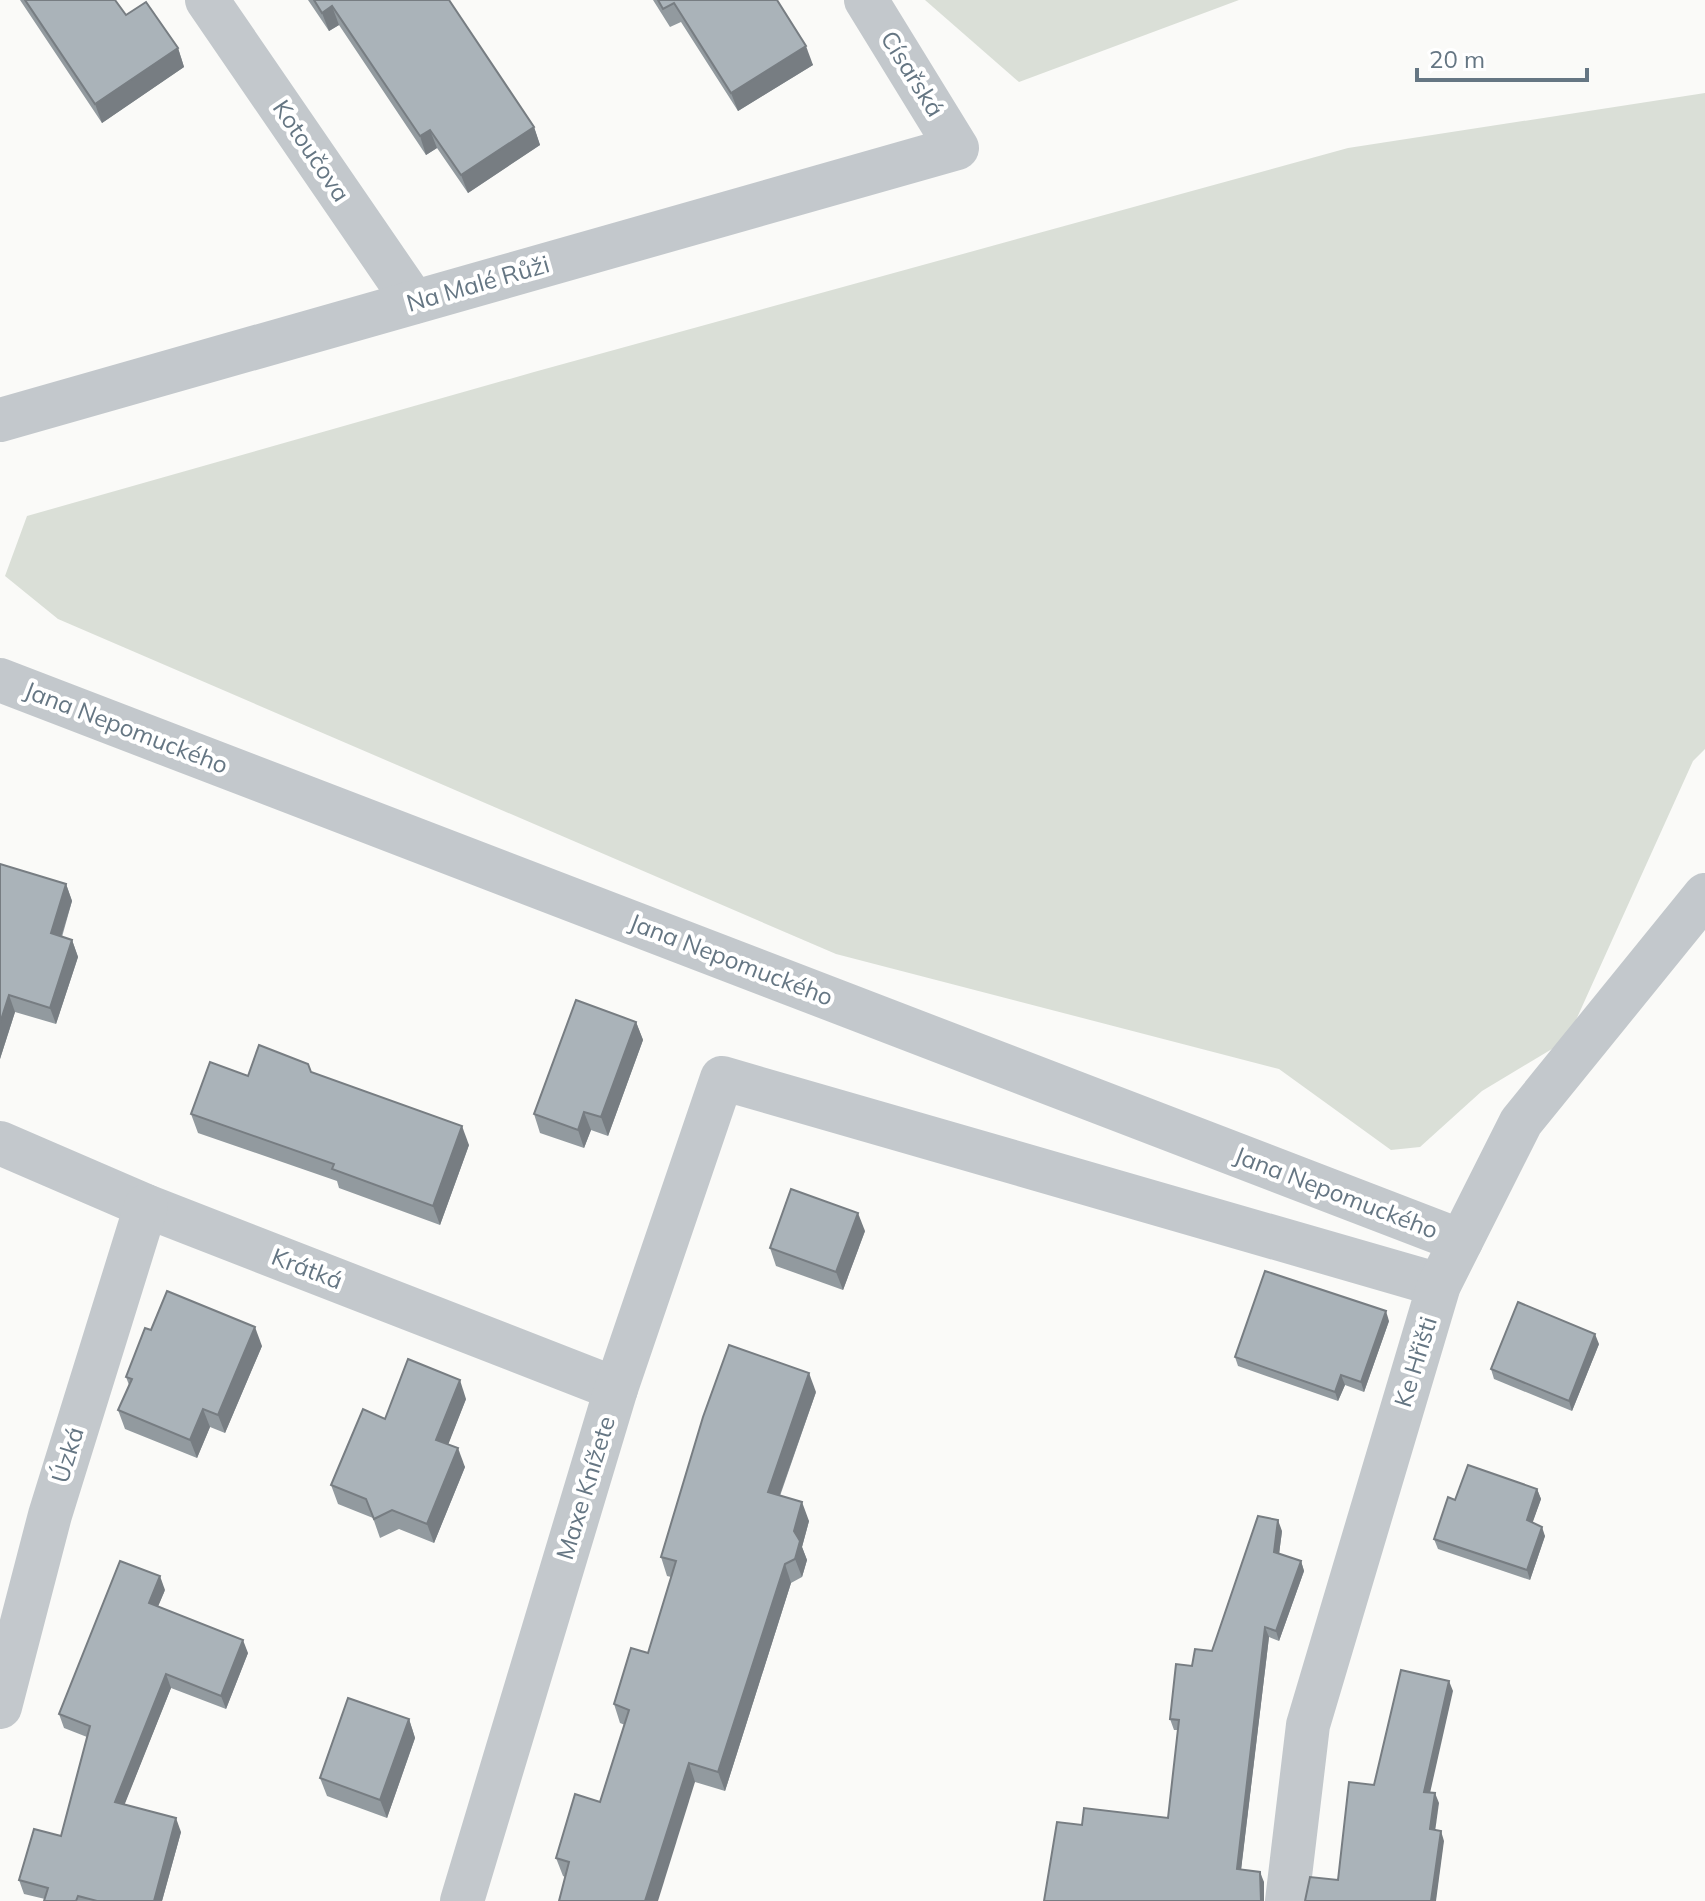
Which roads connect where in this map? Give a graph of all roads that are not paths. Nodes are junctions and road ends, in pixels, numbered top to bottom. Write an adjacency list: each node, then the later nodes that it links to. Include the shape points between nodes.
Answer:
1 (207, 0): 4 (street, Kotoučova)
2 (866, 0): 3 (street, Císařská)
3 (957, 148): 4 (street, Na Malé Růži)
4 (414, 302): 5 (street, Na Malé Růži)
5 (0, 420)
6 (0, 680): 10 (street, Jana Nepomuckého)
7 (1705, 895): 10 (street, Ke Hřišti, via 1521,1122)
8 (0, 1143): 9 (street, Krátká)
9 (146, 1206): 12 (street, Krátká); 13 (street, Úzká, via 50,1515)
10 (1461, 1241): 11 (street, Ke Hřišti)
11 (1439, 1285): 12 (street, Maxe Knížete, via 722,1078); 15 (street, Ke Hřišti, via 1308,1725)
12 (616, 1389): 14 (street, Maxe Knížete)
13 (0, 1707)
14 (462, 1901)
15 (1287, 1901)

